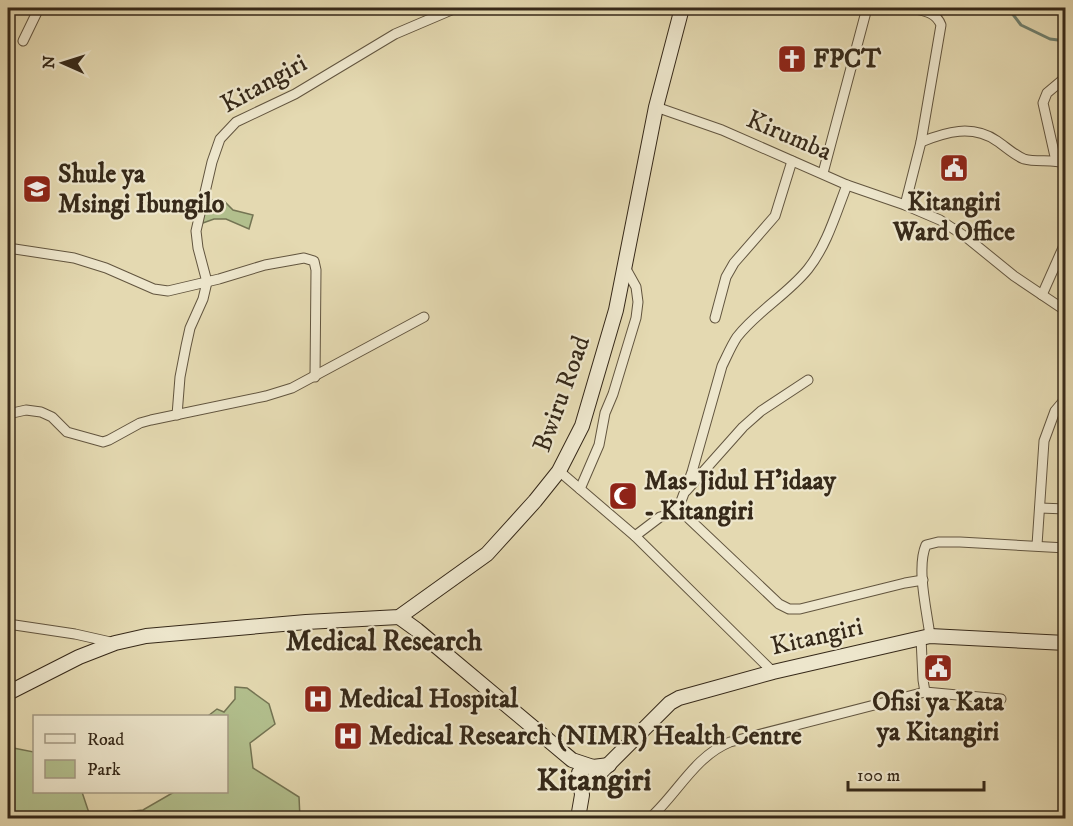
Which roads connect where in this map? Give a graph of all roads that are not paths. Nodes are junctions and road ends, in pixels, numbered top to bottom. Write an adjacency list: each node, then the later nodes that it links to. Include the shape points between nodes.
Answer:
1 (39, 8): 6 (street)
2 (456, 8): 18 (street, Kitangiri, via 395,34 323,79 228,129 213,158 196,231)
3 (867, 8): 12 (street)
4 (912, 8): 9 (street, via 933,13 941,25)
5 (677, 9): 8 (main road, Bwiru Road)
6 (23, 41)
7 (1065, 76): 11 (street, via 1047,93 1043,103)
8 (656, 107): 10 (street, Kirumba); 17 (main road, Bwiru Road)
9 (921, 142): 11 (street, via 970,131 995,139 1022,159); 14 (street)
10 (792, 161): 12 (street, Kirumba); 22 (street, via 775,216 734,263)
11 (1061, 163)
12 (823, 173): 13 (street, Kirumba)
13 (847, 185): 14 (street, Kirumba); 30 (street, via 826,240 809,268 753,321 728,354)
14 (905, 205): 19 (street, Kirumba, via 940,220)
15 (1065, 241): 19 (street)
16 (8, 248): 18 (street, via 91,263 154,289 168,291)
17 (626, 268): 28 (main road, Bwiru Road, via 582,426); 29 (street, via 636,287 636,318 605,413 599,445)
18 (207, 282): 23 (street, via 265,265 304,258 314,261); 27 (street, via 204,299 190,328)
19 (1042, 295): 20 (street, Kirumba)
20 (1065, 311)
21 (424, 317): 23 (street)
22 (715, 318)
23 (315, 377): 27 (street, via 266,396)
24 (808, 380): 30 (street, via 743,427)
25 (1065, 398): 31 (street, via 1055,411 1044,441)
26 (8, 414): 27 (street, via 41,412 67,432 103,442 140,423)
27 (177, 415)
28 (559, 471): 29 (street); 38 (main road, Bwiru Road, via 487,554)
29 (580, 489): 34 (street)
30 (683, 495): 33 (street)
31 (1040, 508): 32 (street); 35 (street)
32 (1065, 509)
33 (677, 512): 34 (street, via 660,517); 37 (street, via 684,514 779,604 789,609)
34 (635, 536): 43 (street)
35 (1037, 545): 36 (street); 37 (street, via 930,543 924,551)
36 (1065, 548)
37 (923, 580): 40 (street)
38 (399, 617): 41 (main road, via 146,636); 47 (main road, via 572,760)
39 (8, 624): 41 (street)
40 (926, 637): 42 (main road, Kitangiri); 43 (main road, Kitangiri); 44 (street)
41 (115, 643): 45 (main road)
42 (1065, 643)
43 (773, 672): 47 (main road, Kitangiri, via 679,698 609,765)
44 (925, 692): 46 (street); 49 (street, via 723,745 701,761)
45 (8, 693)
46 (1001, 699)
47 (586, 777): 48 (main road)
48 (582, 816)
49 (650, 819)

